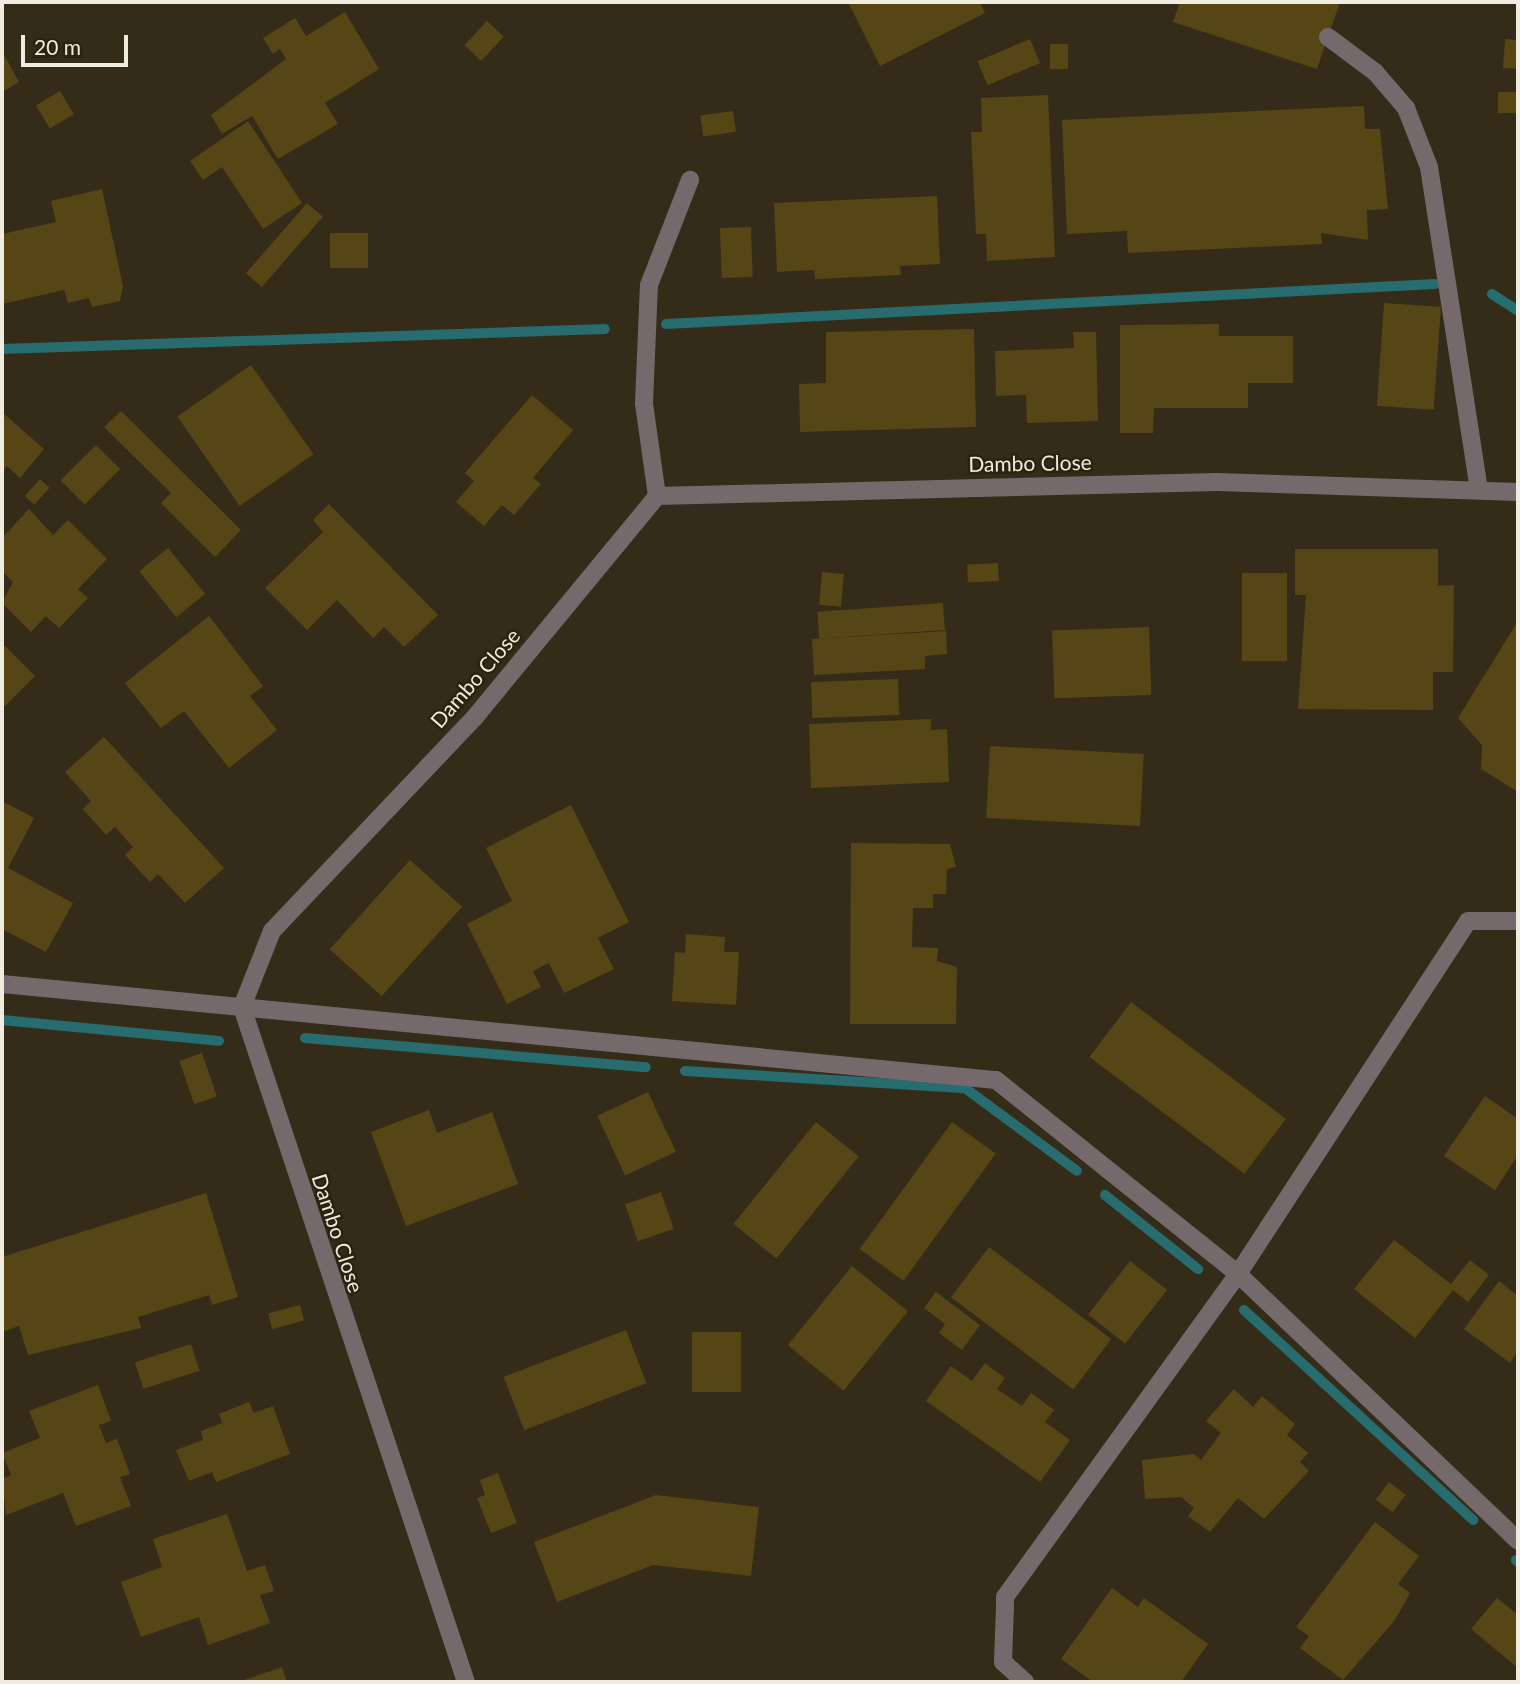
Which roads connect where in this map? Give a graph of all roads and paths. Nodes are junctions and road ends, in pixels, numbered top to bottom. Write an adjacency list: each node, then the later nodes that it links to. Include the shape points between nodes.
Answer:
1 (1328, 37): 3 (street, via 1375,72 1406,108 1429,167)
2 (690, 180): 5 (street, via 649,285 644,402)
3 (1479, 490): 4 (street, Dambo Close); 5 (street, Dambo Close, via 1216,482)
4 (1518, 492)
5 (657, 496): 8 (street, Dambo Close, via 475,717 272,930)
6 (1518, 921): 9 (street, via 1468,921)
7 (2, 984): 8 (street)
8 (242, 1007): 9 (street, via 996,1080); 11 (street, Dambo Close)
9 (1238, 1274): 10 (street); 12 (street, via 1005,1597 1003,1662)
10 (1518, 1541)
11 (466, 1682)
12 (1025, 1682)

